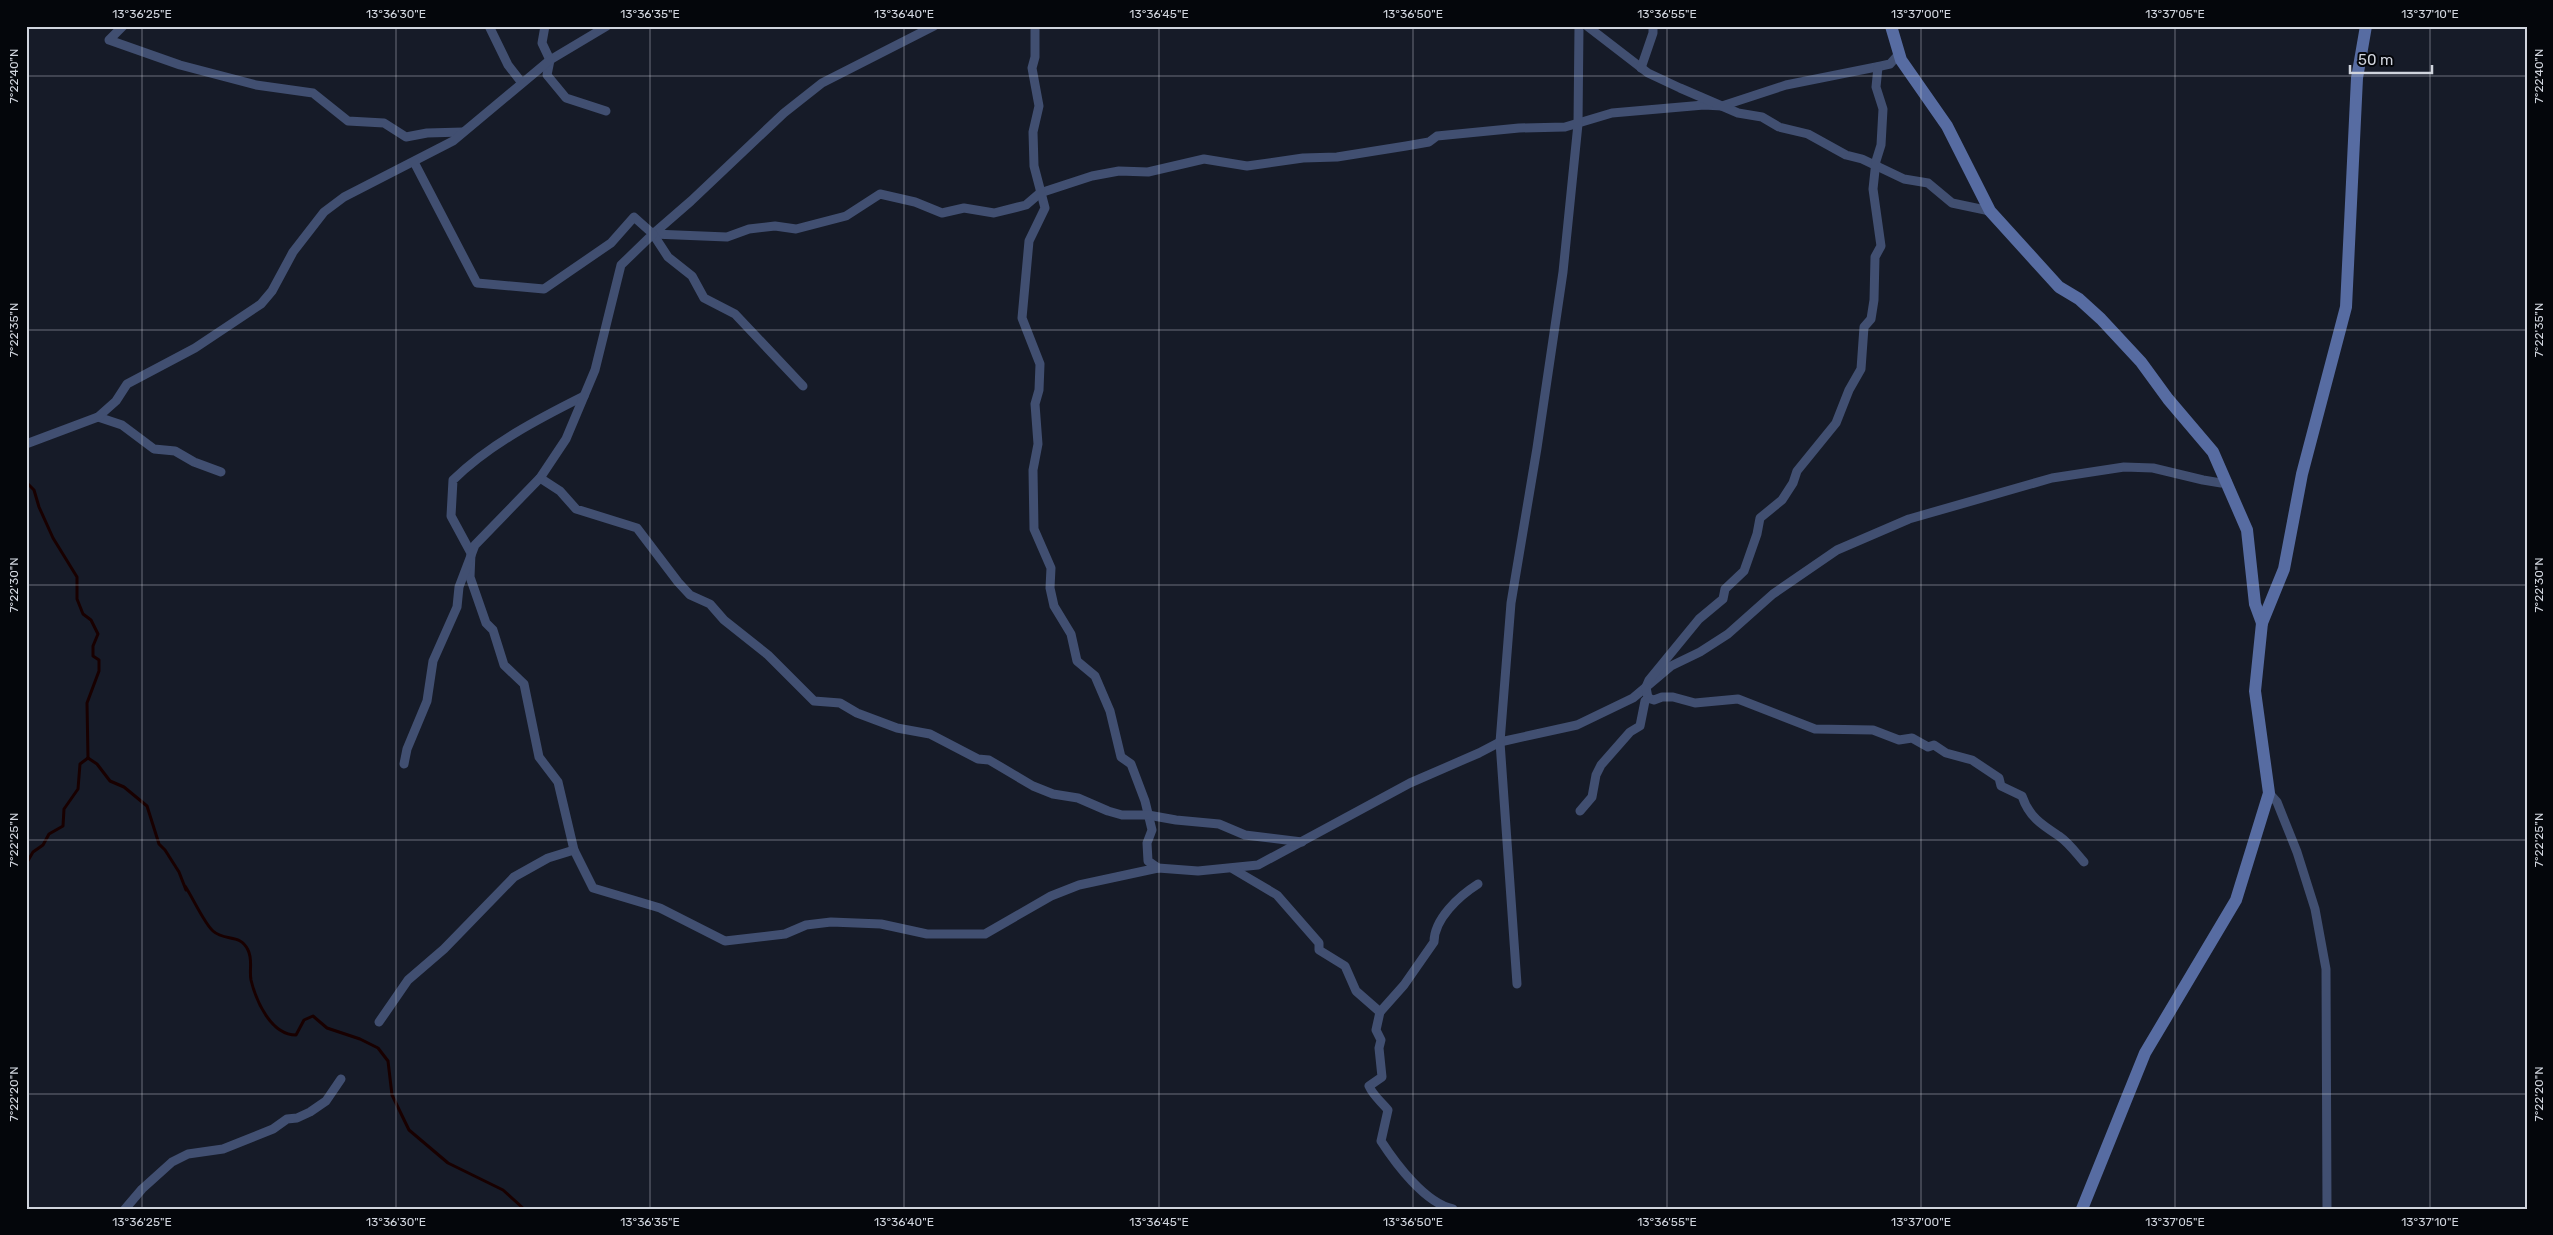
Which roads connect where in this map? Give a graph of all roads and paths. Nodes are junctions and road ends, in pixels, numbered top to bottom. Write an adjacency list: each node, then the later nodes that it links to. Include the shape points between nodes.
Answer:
1 (123, 26): 20 (street, via 109,40 180,65 256,85 313,92 348,121 384,123 406,137)
2 (489, 26): 16 (street, via 508,65)
3 (545, 26): 13 (street, via 542,43)
4 (607, 26): 13 (street)
5 (934, 26): 25 (street, via 822,83 784,113)
6 (1035, 26): 23 (street, via 1032,68 1040,106 1034,132 1034,166)
7 (1579, 26): 19 (street)
8 (1587, 26): 15 (street)
9 (1653, 26): 15 (street)
10 (1891, 26): 12 (street)
11 (2366, 26): 34 (street, via 2357,78 2346,306 2302,474 2284,569)
12 (1899, 54): 14 (street, via 1890,64); 24 (street, via 1947,126)
13 (550, 60): 16 (street); 18 (street, via 547,75 566,98)
14 (1878, 67): 17 (street, via 1786,85); 22 (street, via 1876,87 1883,109)
15 (1641, 68): 17 (street)
16 (522, 83): 20 (street)
17 (1722, 106): 19 (street, via 1612,114); 22 (street, via 1808,134 1846,155)
18 (606, 111)
19 (1578, 124): 23 (street, via 1437,136 1429,142 1384,151 1247,166 1204,160 1148,172 1119,171 1092,176); 37 (street, via 1563,272 1511,603)
20 (463, 132): 21 (street)
21 (414, 162): 25 (street, via 477,283 544,290 611,244 634,217); 28 (street, via 344,197 324,212 294,252 262,304 195,348 127,384 116,401)
22 (1876, 166): 24 (street, via 1904,179 1928,183 1952,202); 35 (street, via 1873,189 1881,246 1875,257 1875,295 1871,319 1864,327 1861,369 1836,423 1797,471 1782,500 1760,518 1744,571 1726,589 1723,599 1699,619)
23 (1040, 193): 25 (street, via 1026,205 994,213 964,208 942,213 915,202 880,194 846,216 796,229 775,226 749,229 727,237); 41 (street, via 1045,208 1029,240 1022,318 1040,364 1039,390 1034,404 1038,444 1034,470 1034,529 1051,568 1050,588 1054,606 1071,634 1077,662 1095,676 1110,711 1122,757 1131,764 1146,801)
24 (1990, 211): 32 (street, via 2059,287 2079,299 2101,319 2141,362 2168,400 2214,452)
25 (653, 234): 26 (street, via 668,257 692,276 704,298 735,314); 27 (street, via 621,265 596,370)
26 (803, 386)
27 (584, 396): 31 (street, via 566,438); 33 (street, via 541,417 475,459 453,480 451,516)
28 (98, 416): 29 (street); 30 (street, via 122,425 154,449 175,451)
29 (26, 444)
30 (221, 472)
31 (540, 478): 33 (street, via 481,537); 41 (street, via 560,491 576,510 637,528 690,594 710,604 814,701 840,703 896,728 948,741 978,759 989,760 1053,794 1078,798 1122,814)
32 (2227, 481): 34 (street, via 2247,530 2255,604); 35 (street, via 2203,480 2153,468 2124,467 2052,478 2002,490 1909,519 1837,550 1772,594 1728,634 1671,666)
33 (471, 553): 38 (street, via 457,607 433,661 428,701 407,749); 43 (street, via 470,577 486,623 493,630 504,666 524,684 538,757 558,782)
34 (2262, 623): 39 (street, via 2255,691)
35 (1646, 687): 36 (street); 37 (street, via 1633,698 1569,728)
36 (1648, 698): 40 (street, via 1640,726 1630,732 1601,765 1592,797); 44 (street, via 1673,697 1696,703 1738,699 1815,729 1873,730 1899,740 1912,738 1928,746 1934,745 1946,753 1972,760 1999,778 2001,786 2022,796 2026,809 2048,832 2071,846)
37 (1500, 742): 42 (street, via 1410,783); 48 (street)
38 (404, 764)
39 (2269, 793): 54 (street, via 2236,900 2145,1053); 55 (street, via 2277,802 2297,852 2316,917 2326,969)
40 (1580, 810)
41 (1148, 815): 42 (street, via 1219,824 1245,835); 45 (street, via 1152,830 1147,856 1148,861)
42 (1302, 842): 46 (street, via 1258,865)
43 (574, 850): 45 (street, via 593,888 660,908 725,941 785,934 806,924 831,922 881,924 927,934 985,934 1051,896 1079,885); 50 (street, via 548,858 514,877 444,949 408,980)
44 (2084, 862)
45 (1158, 868): 46 (street)
46 (1233, 869): 49 (street, via 1277,895 1319,943 1319,950 1345,966 1356,991)
47 (1478, 884): 49 (street, via 1460,896 1443,916 1434,942 1404,985)
48 (1517, 984)
49 (1380, 1012): 53 (street, via 1376,1030 1381,1040 1382,1078 1369,1086 1374,1098 1382,1101 1388,1110 1381,1141 1395,1162 1420,1188 1445,1207)
50 (379, 1022)
51 (340, 1080): 52 (street, via 326,1101 310,1112 287,1119 273,1129 223,1149 188,1154 172,1162)
52 (125, 1209)
53 (1453, 1209)
54 (2082, 1209)
55 (2327, 1209)

